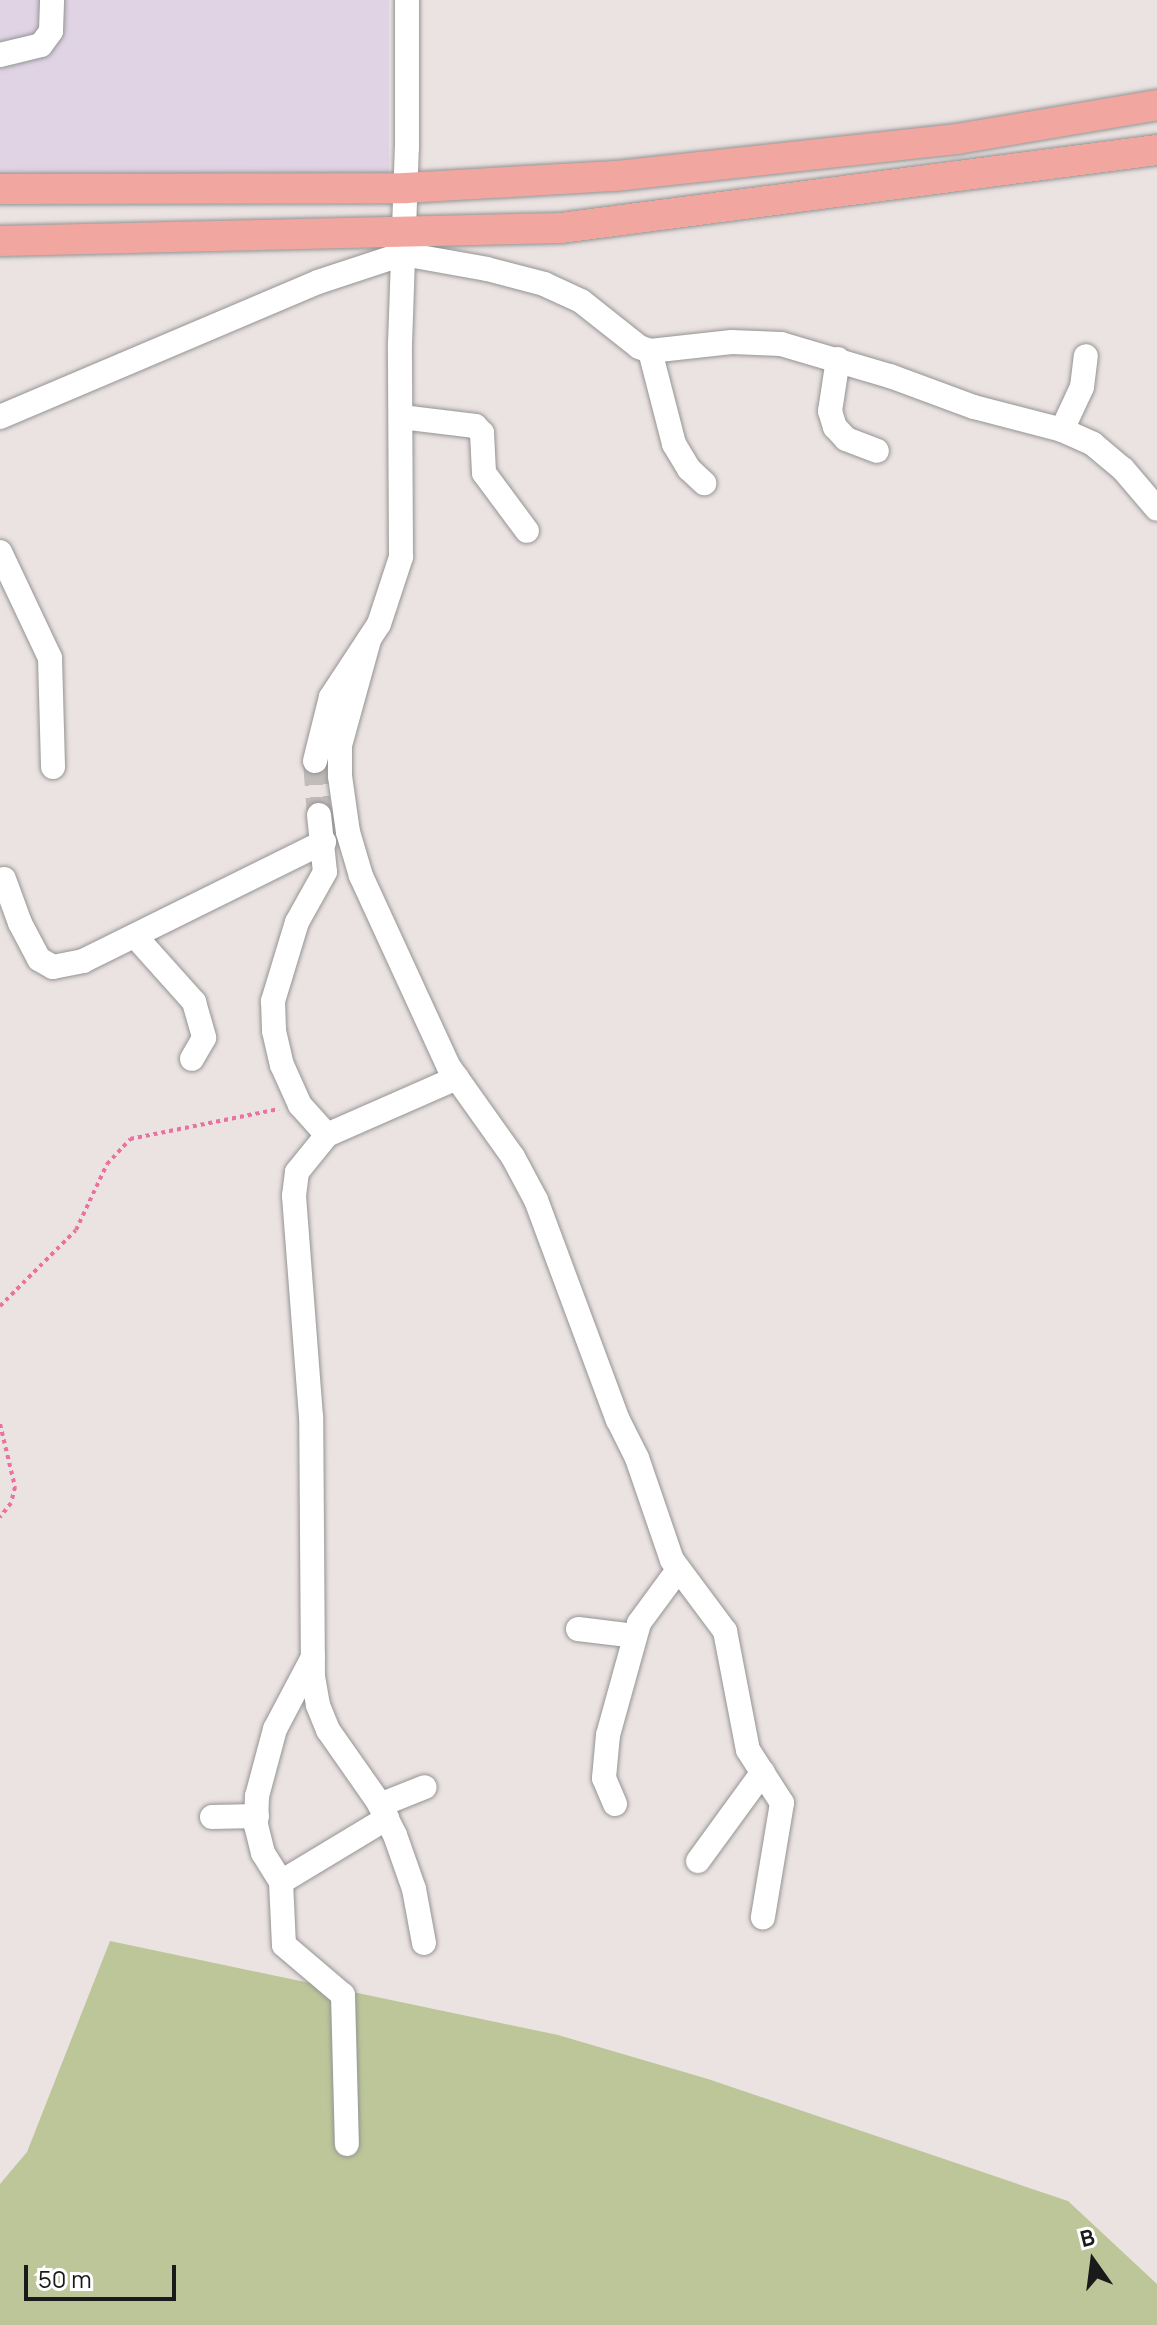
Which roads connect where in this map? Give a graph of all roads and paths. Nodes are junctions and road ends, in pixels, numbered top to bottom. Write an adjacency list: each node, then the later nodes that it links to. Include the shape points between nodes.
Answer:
1 (52, 0): 3 (street, via 51,31 41,45)
2 (407, 0): 6 (street)
3 (0, 55)
4 (1157, 105): 6 (main road, via 957,139 616,176)
5 (1157, 150): 9 (main road, via 561,228)
6 (405, 188): 7 (main road); 9 (street)
7 (0, 189)
8 (0, 241): 9 (main road)
9 (404, 243): 10 (street, via 544,284 581,301); 13 (street); 14 (street)
10 (650, 351): 12 (street, via 732,342); 17 (street, via 674,444)
11 (1086, 356): 15 (street, via 1080,395)
12 (838, 359): 15 (street, via 974,407); 16 (street, via 830,418 846,439)
13 (0, 417)
14 (401, 417): 19 (street, via 475,426 482,433 484,473); 21 (street, via 401,557)
15 (1062, 430): 18 (street, via 1093,444)
16 (877, 451)
17 (704, 483)
18 (1157, 509)
19 (527, 531)
20 (0, 552): 23 (street, via 50,658)
21 (369, 640): 22 (street, via 331,697); 29 (street, via 340,745 348,832 381,922)
22 (315, 761)
23 (53, 767)
24 (319, 815): 25 (street)
25 (324, 842): 27 (street); 30 (street, via 325,872 297,922 273,1001 282,1065)
26 (4, 879): 27 (street, via 39,959 53,967 83,961)
27 (135, 936): 28 (street, via 194,1002 204,1038)
28 (192, 1059)
29 (457, 1078): 31 (street); 35 (street, via 513,1157 536,1200)
30 (300, 1105): 31 (street); 32 (path, via 130,1139 107,1164 76,1230)
31 (327, 1135): 38 (street, via 297,1172 294,1196 311,1417)
32 (0, 1306)
33 (0, 1424): 34 (path, via 15,1487)
34 (0, 1517)
35 (678, 1570): 37 (street, via 653,1600); 39 (street, via 725,1631 742,1730)
36 (578, 1629): 37 (street)
37 (635, 1636): 41 (street, via 603,1761)
38 (313, 1657): 42 (street, via 318,1705 328,1730); 43 (street, via 275,1729 257,1796)
39 (763, 1772): 45 (street); 47 (street, via 777,1792 782,1815)
40 (425, 1787): 42 (street)
41 (615, 1804)
42 (383, 1812): 46 (street); 48 (street, via 414,1889)
43 (257, 1816): 44 (street); 46 (street, via 263,1853)
44 (212, 1817)
45 (698, 1861)
46 (281, 1882): 49 (street, via 284,1945 343,1995)
47 (763, 1917)
48 (424, 1943)
49 (347, 2144)

